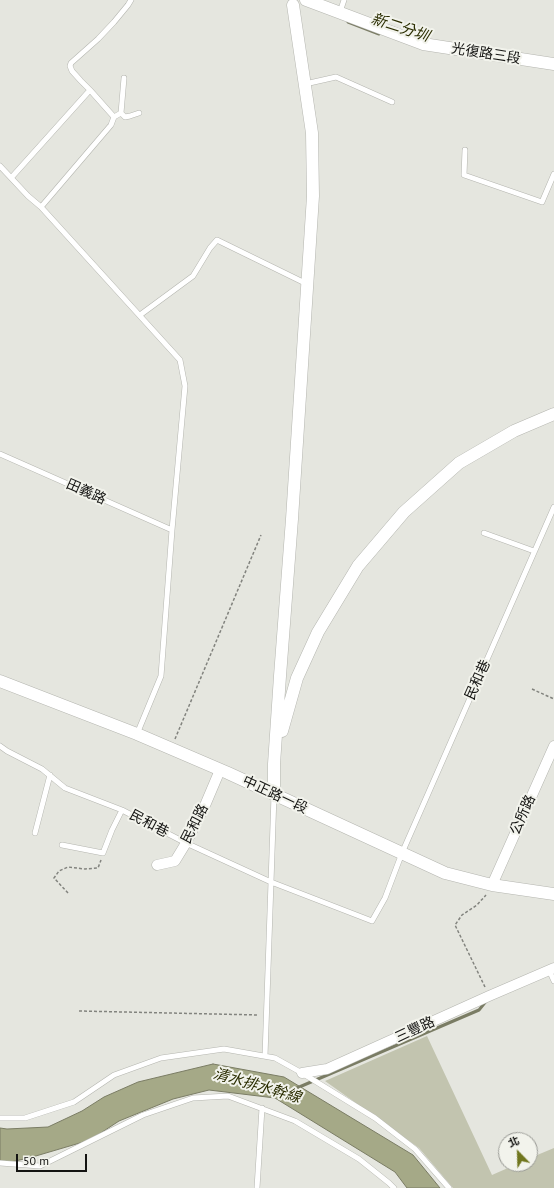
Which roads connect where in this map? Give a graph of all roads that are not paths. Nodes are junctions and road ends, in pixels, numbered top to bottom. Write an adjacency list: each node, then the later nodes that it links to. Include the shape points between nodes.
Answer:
1 (131, 0): 9 (lane, via 98,39 71,62 72,70)
2 (306, 0): 5 (street, 光復路三段)
3 (344, 0): 5 (lane)
4 (293, 3): 8 (street)
5 (340, 13): 6 (street, 光復路三段, via 423,44)
6 (554, 64)
7 (124, 78): 11 (lane)
8 (305, 84): 10 (lane, via 336,77); 19 (street, via 312,133 313,196)
9 (90, 90): 13 (lane); 17 (lane)
10 (392, 102)
11 (121, 113): 12 (lane, via 125,117); 13 (lane)
12 (138, 113)
13 (114, 117): 18 (lane, via 111,125)
14 (465, 150): 16 (lane, via 464,175 542,202)
15 (0, 166): 17 (lane)
16 (554, 174)
17 (11, 178): 18 (lane)
18 (41, 207): 20 (lane)
19 (308, 285): 20 (lane, via 217,240 193,276); 27 (street)
20 (140, 315): 24 (lane, via 180,360 185,386)
21 (554, 414): 28 (street, via 514,431 459,463 404,512 358,566 318,632)
22 (0, 454): 24 (lane, 田義路)
23 (554, 508): 26 (lane, 民和巷)
24 (172, 530): 30 (lane, via 161,676)
25 (484, 532): 26 (lane)
26 (534, 551): 41 (lane, 民和巷)
27 (280, 676): 28 (street, via 288,681); 33 (street)
28 (297, 678): 33 (street)
29 (0, 681): 30 (street, 中正路一段)
30 (137, 734): 34 (street, 中正路一段)
31 (0, 746): 35 (lane, 民和巷)
32 (554, 746): 44 (street, 公所路)
33 (274, 764): 36 (street)
34 (220, 770): 36 (street, 中正路一段); 39 (street, 民和路)
35 (50, 776): 37 (lane, 民和巷, via 65,788); 38 (lane)
36 (274, 794): 41 (street, 中正路一段); 43 (lane)
37 (122, 810): 39 (lane, 民和巷); 40 (lane, via 103,853)
38 (35, 833)
39 (186, 843): 42 (street, 民和路, via 175,860); 43 (lane, 民和巷)
40 (62, 845)
41 (402, 853): 43 (lane, 民和巷, via 372,921); 44 (street, 中正路一段, via 445,873)
42 (157, 865)
43 (270, 882): 48 (lane)
44 (492, 885): 45 (street, 中正路一段)
45 (554, 894)
46 (552, 969): 47 (lane); 49 (street, 三豐路, via 327,1069)
47 (554, 981)
48 (265, 1056): 49 (lane, via 275,1058); 51 (lane, via 224,1049 161,1058 114,1075 74,1102 25,1118)
49 (306, 1075): 55 (lane, via 374,1118 415,1149)
50 (262, 1108): 52 (lane, via 228,1096 193,1098 143,1115 40,1166); 53 (lane); 54 (lane, via 295,1121 359,1159)
51 (0, 1118)
52 (0, 1163)
53 (257, 1188)
54 (394, 1188)
55 (449, 1188)

